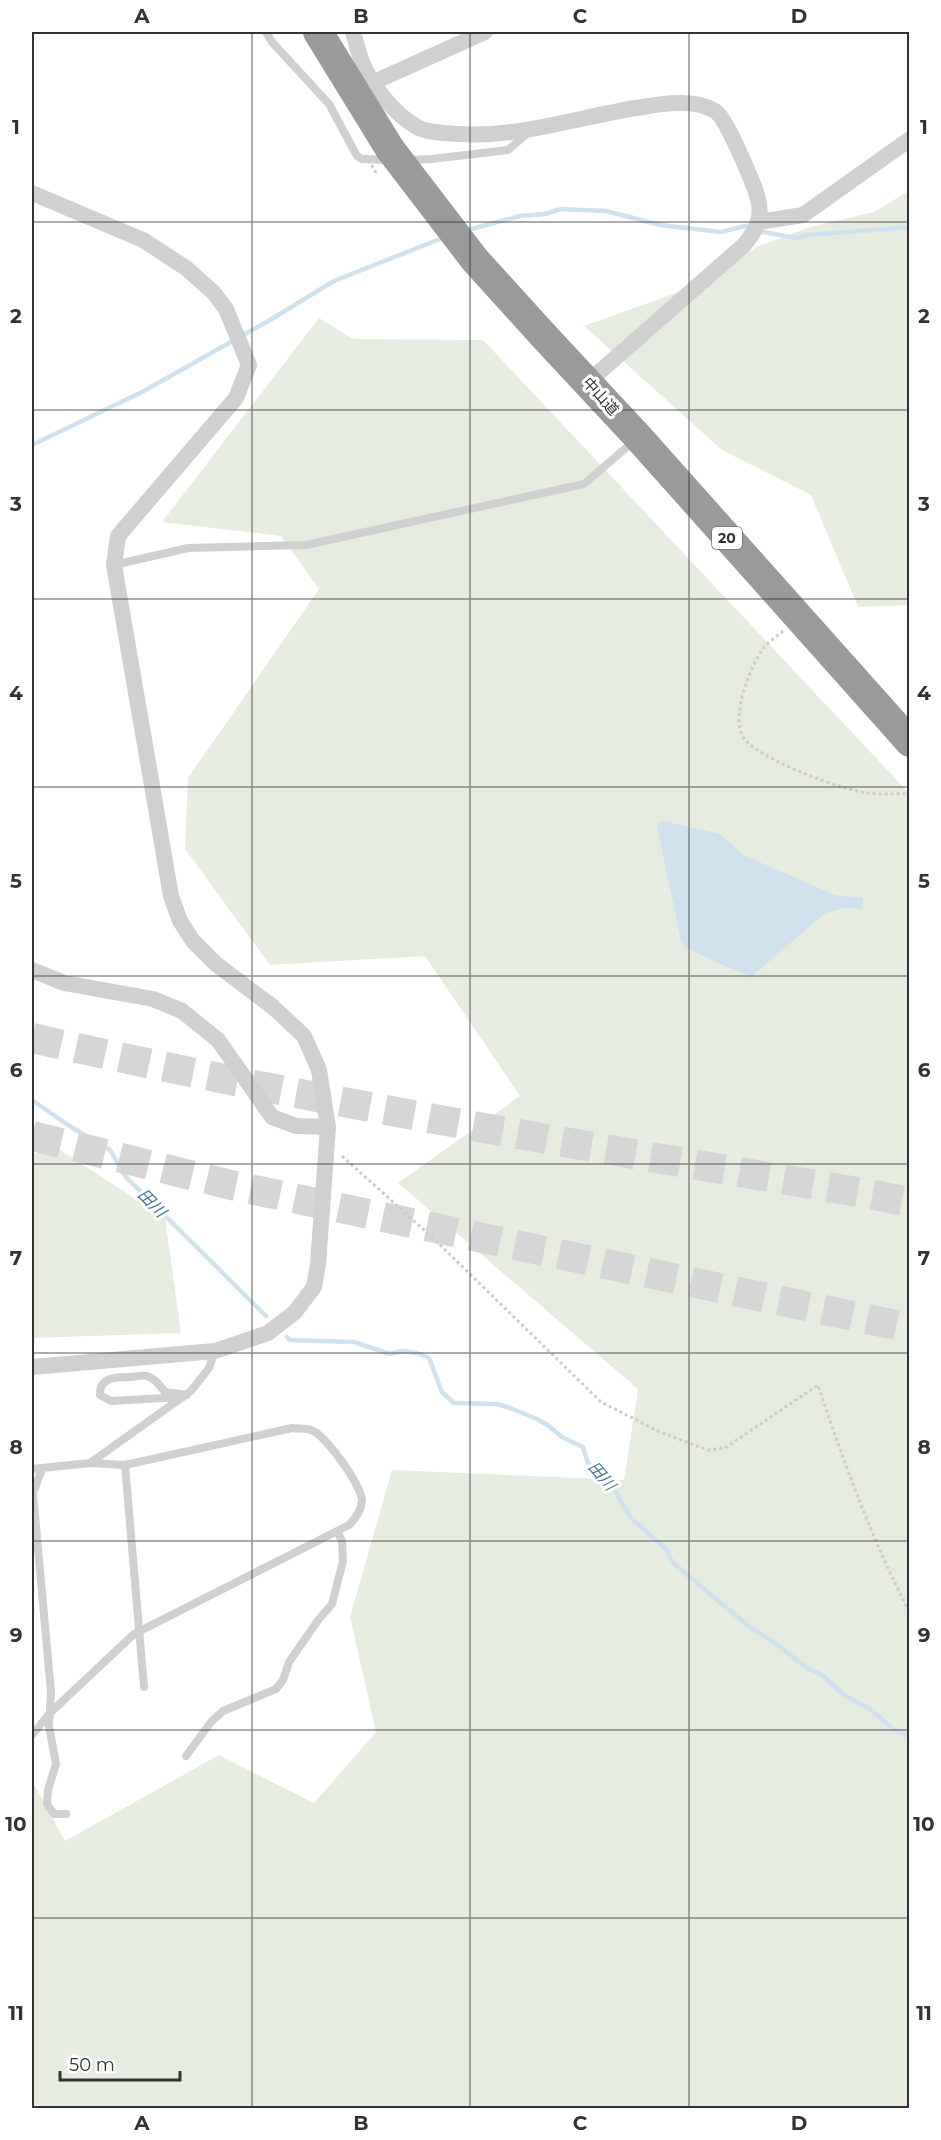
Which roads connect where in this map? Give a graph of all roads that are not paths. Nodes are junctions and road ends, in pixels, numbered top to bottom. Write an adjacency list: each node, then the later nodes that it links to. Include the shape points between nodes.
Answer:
1 (266, 32): 6 (lane, via 329,104 362,159 432,159 508,150)
2 (318, 32): 5 (highway, 中山道 / 20)
3 (353, 32): 5 (street, via 362,62)
4 (485, 32): 5 (street)
5 (363, 87): 6 (street, via 418,127 438,133 484,136); 10 (highway, 中山道 / 20, bridge, via 390,149 475,260)
6 (530, 131): 9 (street, via 665,104 696,104 717,112 752,180 759,202)
7 (909, 139): 9 (street, via 802,214)
8 (32, 193): 12 (street, via 143,240 186,268 226,309 249,365 236,398 118,536)
9 (757, 226): 10 (street, via 744,245)
10 (588, 382): 11 (highway, 中山道 / 20)
11 (638, 437): 12 (lane, via 584,484 306,545 188,548); 13 (highway, 中山道 / 20)
12 (114, 565): 15 (street, via 171,896 180,921 216,964 304,1036 320,1070)
13 (909, 742)
14 (32, 970): 15 (street, via 64,983 153,999 182,1011 218,1040 272,1117 296,1126)
15 (328, 1127): 16 (street, via 314,1287 296,1312 268,1333)
16 (215, 1352): 17 (street); 18 (lane, via 209,1368)
17 (32, 1367)
18 (185, 1396): 18 (lane, via 111,1401 100,1395 100,1388 112,1377 147,1376 165,1392); 19 (lane)
19 (90, 1463): 20 (lane); 22 (lane)
20 (125, 1465): 23 (lane, via 292,1428 311,1430 325,1439 362,1500 358,1516); 24 (lane)
21 (32, 1469): 22 (lane)
22 (42, 1469): 26 (lane, via 33,1493)
23 (337, 1531): 24 (lane); 28 (lane, via 343,1561 332,1604 289,1662 276,1689 223,1711)
24 (140, 1632): 25 (lane); 26 (lane)
25 (144, 1687)
26 (50, 1713): 27 (lane); 29 (lane, via 56,1764 47,1804 54,1814)
27 (32, 1735)
28 (186, 1756)
29 (66, 1814)

